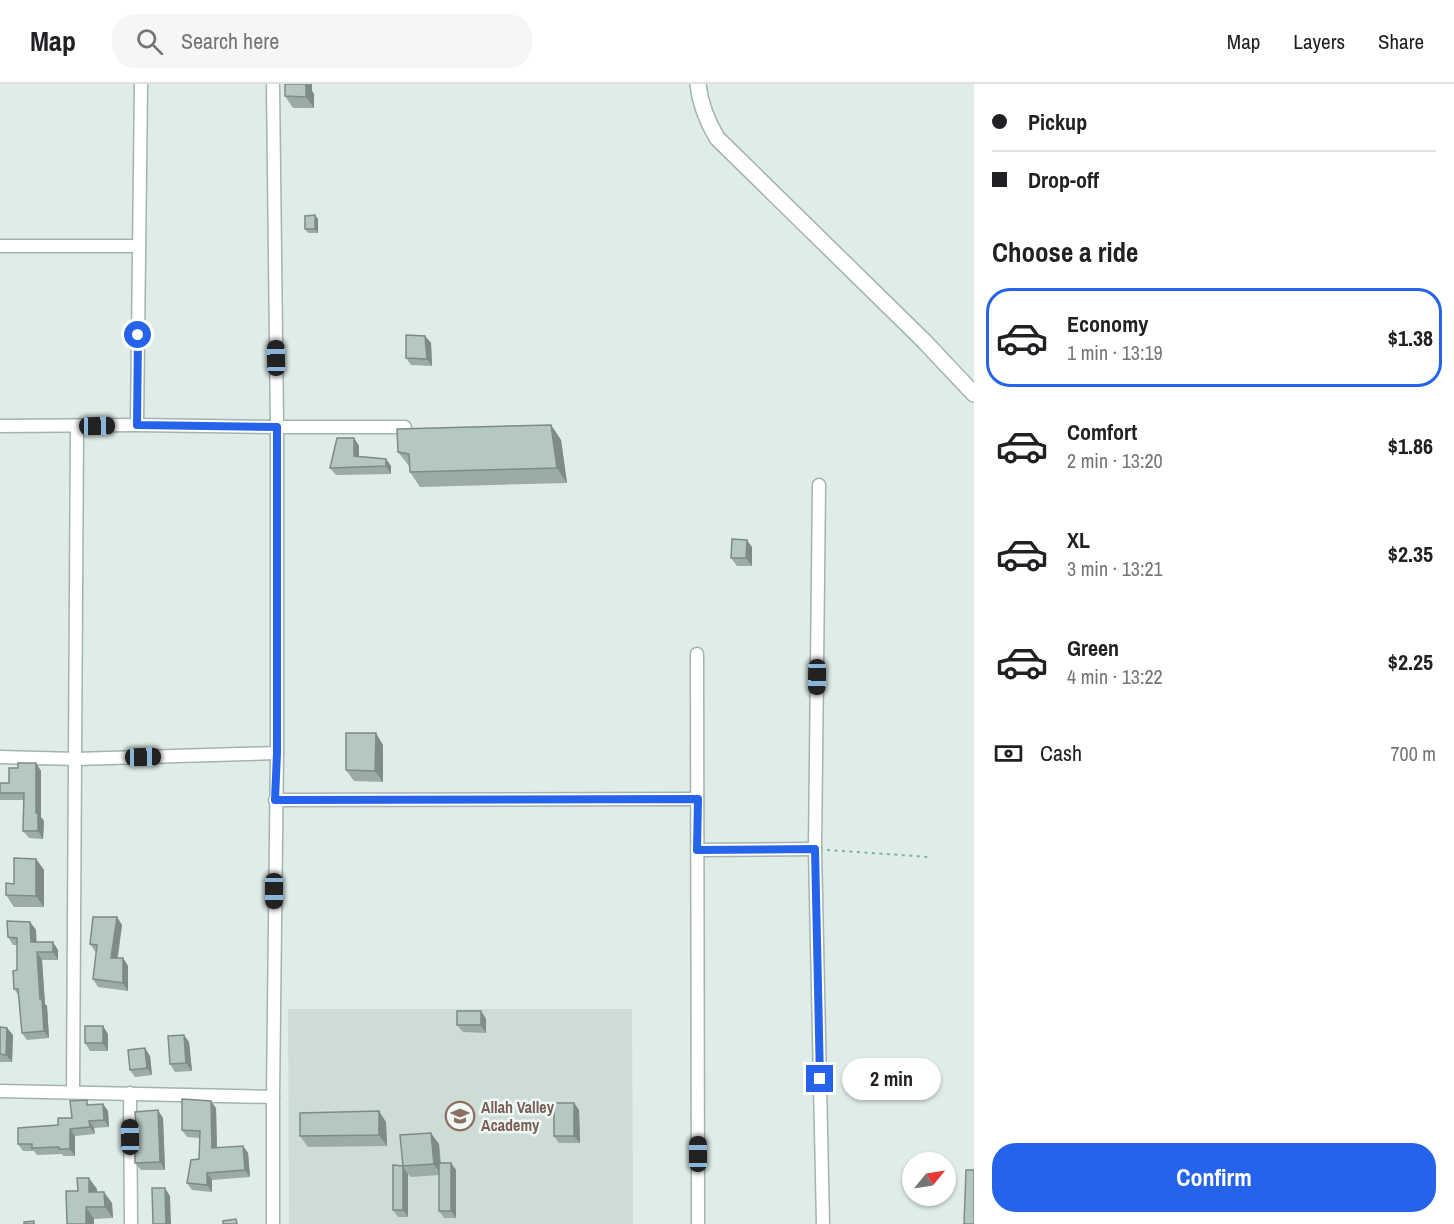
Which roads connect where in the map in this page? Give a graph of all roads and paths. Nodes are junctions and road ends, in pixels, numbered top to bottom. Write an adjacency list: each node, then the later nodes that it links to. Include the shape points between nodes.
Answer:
1 (141, 84): 5 (street)
2 (273, 84): 10 (street)
3 (698, 84): 6 (street, via 705,114 717,138)
4 (0, 246): 5 (street)
5 (139, 246): 7 (street)
6 (974, 394)
7 (137, 425): 9 (street); 10 (street)
8 (0, 426): 9 (street)
9 (77, 426): 16 (street)
10 (277, 427): 11 (street); 14 (street)
11 (405, 427)
12 (819, 485): 19 (street)
13 (697, 654): 17 (street)
14 (277, 753): 16 (street); 18 (street)
15 (0, 757): 16 (street)
16 (76, 759): 23 (street)
17 (698, 799): 18 (street); 20 (street)
18 (275, 800): 25 (street)
19 (815, 849): 20 (street); 21 (path); 29 (street)
20 (697, 850): 28 (street)
21 (929, 857)
22 (0, 1091): 23 (street)
23 (73, 1092): 24 (street)
24 (130, 1093): 25 (street); 26 (street)
25 (273, 1097): 27 (street)
26 (131, 1224)
27 (273, 1224)
28 (698, 1224)
29 (823, 1224)

